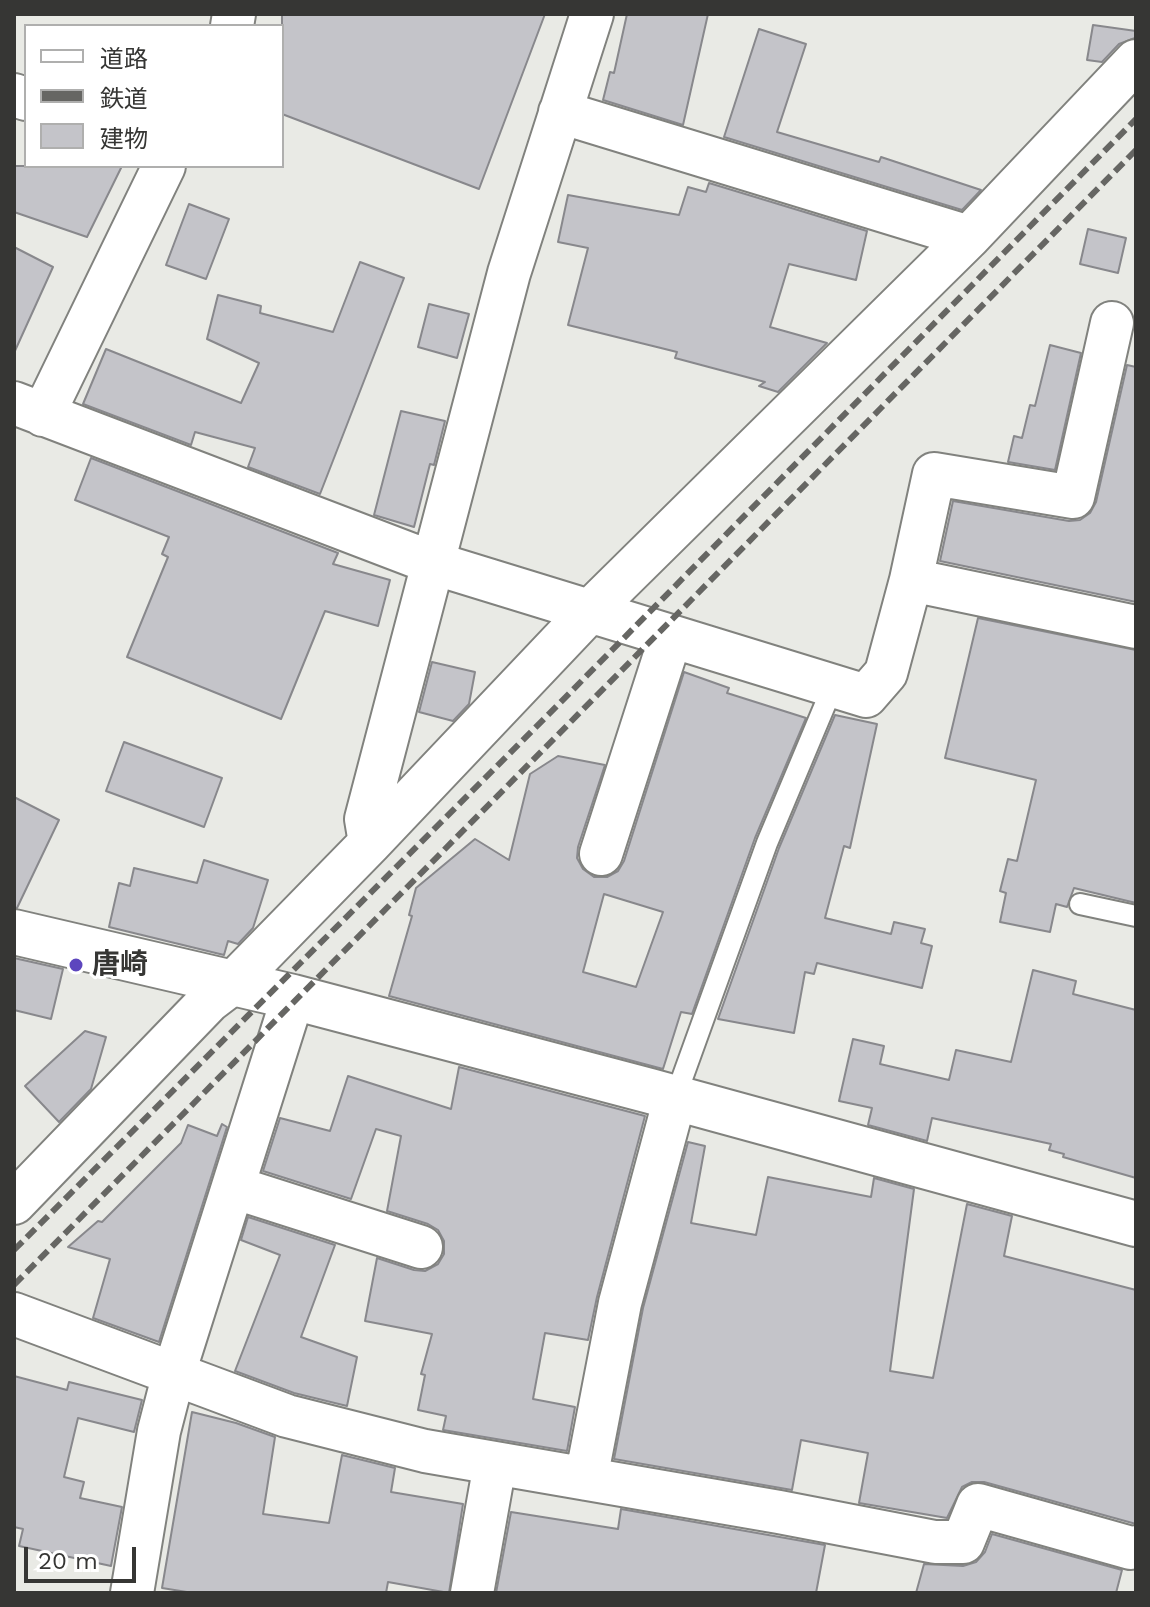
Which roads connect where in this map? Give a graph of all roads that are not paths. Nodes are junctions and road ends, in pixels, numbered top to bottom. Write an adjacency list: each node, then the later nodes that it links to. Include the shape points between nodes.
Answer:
1 (592, 14): 3 (street)
2 (1136, 61): 5 (street)
3 (560, 112): 5 (street); 8 (street, via 509,273)
4 (163, 168): 7 (street)
5 (969, 237): 10 (street)
6 (1112, 323): 9 (street, via 1073,497 934,474)
7 (28, 409): 8 (street)
8 (433, 563): 10 (street); 14 (street, via 366,819)
9 (911, 580): 11 (street); 13 (street, via 886,673 866,696)
10 (590, 611): 12 (street); 14 (street)
11 (1136, 627)
12 (671, 636): 13 (street); 15 (street)
13 (833, 686): 21 (lane, via 767,843)
14 (370, 843): 19 (street)
15 (601, 854)
16 (1080, 904): 17 (lane)
17 (1136, 916)
18 (14, 932): 19 (street)
19 (234, 982): 20 (street); 23 (street, via 209,1001)
20 (293, 997): 21 (street); 22 (street)
21 (675, 1098): 24 (street); 29 (street, via 620,1303)
22 (233, 1187): 25 (street); 27 (street)
23 (14, 1203)
24 (1136, 1224)
25 (421, 1247)
26 (14, 1314): 27 (street)
27 (174, 1373): 28 (street, via 287,1416); 31 (street)
28 (495, 1464): 29 (street); 32 (street)
29 (586, 1479): 30 (street, via 935,1542 963,1542 978,1505)
30 (1136, 1547)
31 (132, 1593)
32 (472, 1593)

